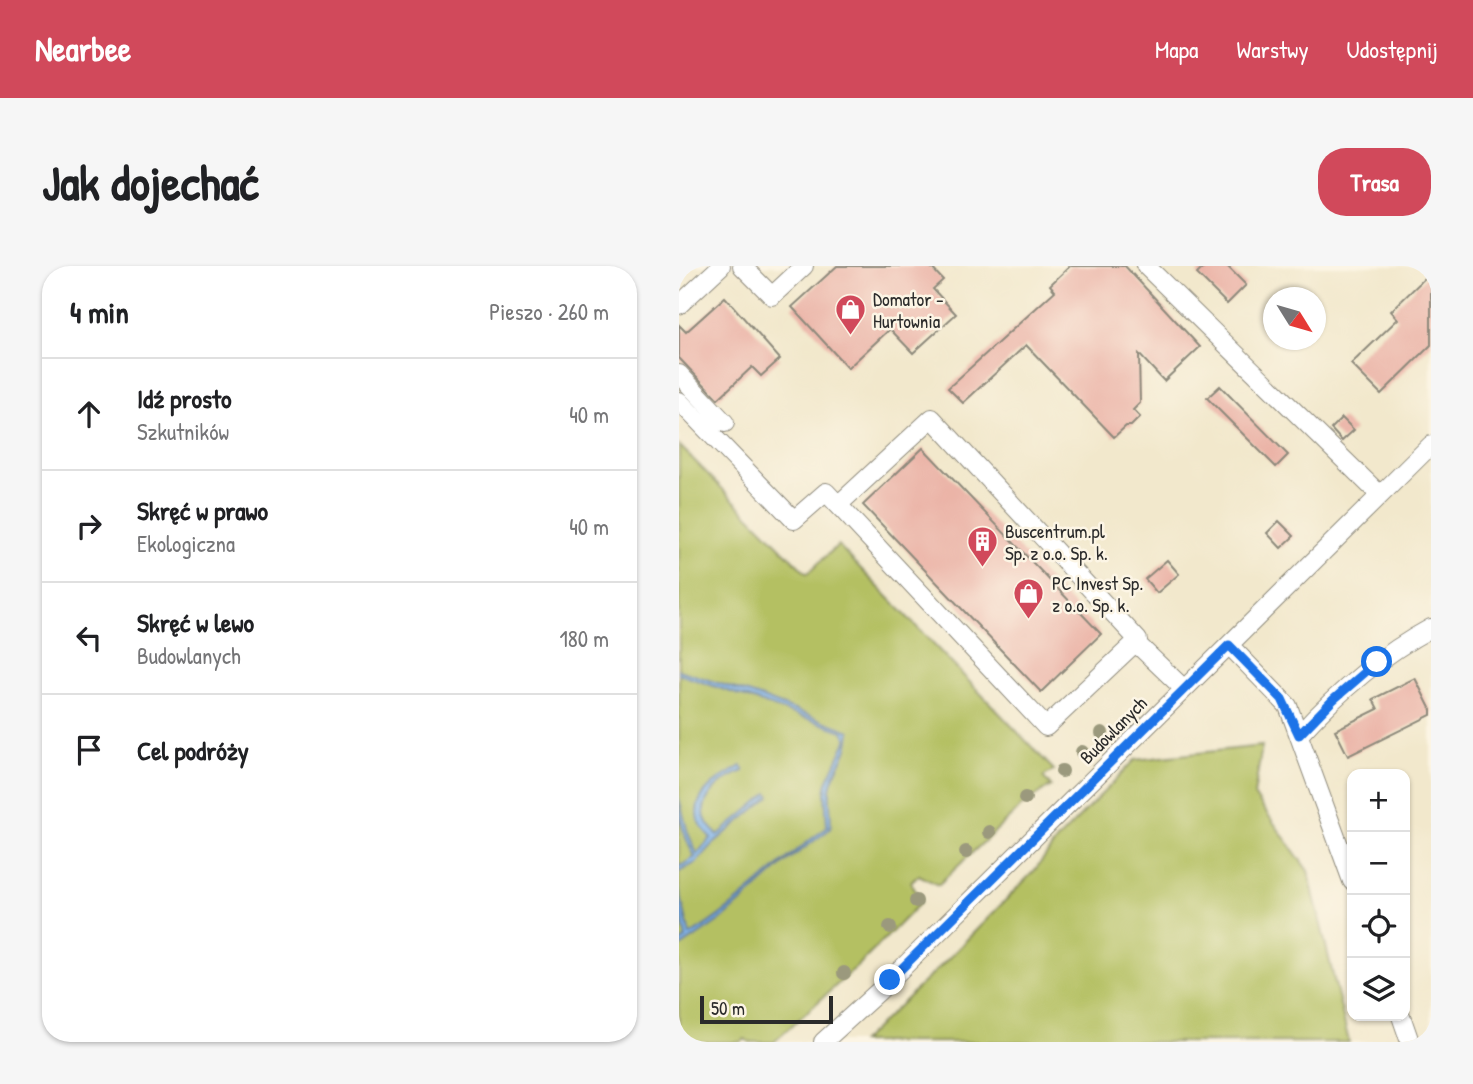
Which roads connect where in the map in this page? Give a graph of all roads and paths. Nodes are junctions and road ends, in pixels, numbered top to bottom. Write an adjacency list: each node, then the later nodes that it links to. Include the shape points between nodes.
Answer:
1 (721, 266): 5 (street)
2 (742, 266): 3 (street, via 772,296)
3 (804, 266)
4 (1146, 266): 10 (street)
5 (679, 305)
6 (679, 374): 8 (street)
7 (679, 401): 11 (street, via 794,520 826,492)
8 (725, 423)
9 (1431, 445): 10 (street, Budowlanych)
10 (1380, 495): 14 (street, Budowlanych)
11 (838, 505): 13 (street, via 1046,727); 13 (street, via 932,418 1138,640)
12 (1431, 628): 16 (street, via 1377,662)
13 (1135, 642): 15 (street)
14 (1229, 645): 15 (street, Budowlanych); 16 (street, via 1282,699)
15 (1184, 690): 19 (street, Budowlanych)
16 (1299, 735): 17 (street)
17 (1347, 867)
18 (1403, 1021): 20 (street)
19 (823, 1042)
20 (1411, 1042)

